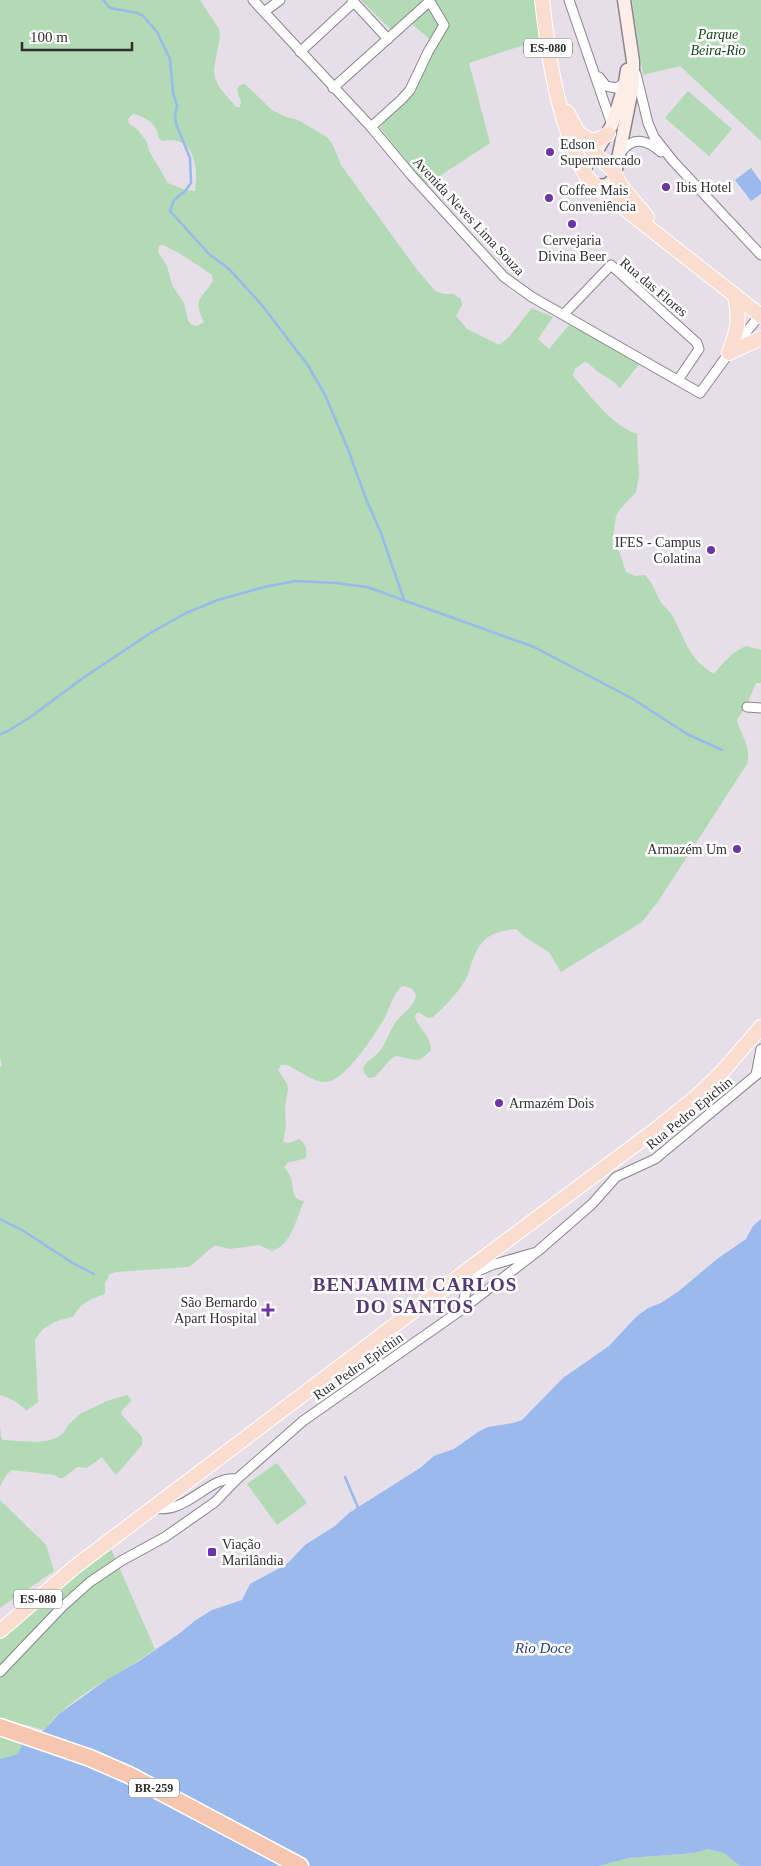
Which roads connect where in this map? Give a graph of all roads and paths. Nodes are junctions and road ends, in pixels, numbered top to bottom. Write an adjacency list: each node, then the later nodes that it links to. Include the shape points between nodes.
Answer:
1 (253, 0): 8 (street, Avenida Neves Lima Souza)
2 (280, 0): 8 (street)
3 (430, 0): 9 (street); 17 (street, via 444,25 410,90)
4 (542, 0): 16 (main road, ES-080)
5 (569, 0): 13 (street)
6 (624, 0): 10 (street)
7 (353, 1): 9 (street); 11 (street)
8 (264, 12): 11 (street, Avenida Neves Lima Souza)
9 (388, 39): 15 (street)
10 (630, 41): 12 (street); 14 (street)
11 (300, 52): 15 (street, Avenida Neves Lima Souza)
12 (634, 61): 21 (street, via 633,84); 22 (street, via 648,123 654,137)
13 (594, 70): 14 (street, via 606,86 616,88); 18 (street)
14 (625, 83): 18 (street)
15 (333, 88): 17 (street, Avenida Neves Lima Souza)
16 (558, 96): 19 (main road, ES-080); 23 (main road, ES-080, via 568,137)
17 (371, 127): 29 (street, Avenida Neves Lima Souza, via 504,277)
18 (610, 130): 19 (main road, via 594,141); 20 (street)
19 (578, 132): 20 (main road, ES-080)
20 (596, 154): 23 (street, via 587,163); 24 (main road, ES-080)
21 (618, 156): 22 (street, via 626,145 645,141); 24 (street)
22 (673, 161): 27 (street)
23 (584, 173): 25 (main road, ES-080)
24 (614, 173): 25 (street, via 612,182); 26 (main road, ES-080)
25 (597, 186): 26 (main road, ES-080)
26 (665, 240): 28 (main road, ES-080)
27 (761, 255)
28 (735, 295): 30 (main road, ES-080); 32 (main road, via 739,325)
29 (564, 314): 33 (street, Avenida Neves Lima Souza); 33 (street, Rua das Flores, via 611,265 698,343 699,349)
30 (760, 316): 32 (street, Avenida Neves Lima Souza)
31 (761, 338): 32 (main road)
32 (729, 353): 33 (street, Avenida Neves Lima Souza, via 700,393)
33 (678, 380)
34 (747, 707): 35 (street)
35 (761, 708)
36 (761, 1027): 40 (main road, ES-080, via 722,1072 656,1130)
37 (761, 1049): 38 (street)
38 (759, 1073): 39 (street, Rua Pedro Epichin, via 655,1159 616,1178 592,1204)
39 (538, 1251): 40 (street); 41 (street, Rua Pedro Epichin)
40 (475, 1268): 41 (street); 43 (main road, ES-080)
41 (460, 1310): 42 (street, Rua Pedro Epichin, via 304,1421)
42 (237, 1479): 43 (street, via 222,1481 176,1507); 47 (street, Rua Pedro Epichin, via 215,1502 165,1537 90,1582)
43 (154, 1508): 44 (main road, ES-080)
44 (76, 1566): 45 (main road, ES-080); 46 (main road, ES-080)
45 (0, 1620)
46 (0, 1632)
47 (0, 1672)
48 (0, 1727): 49 (highway, BR-259, via 90,1758 129,1776)
49 (300, 1866)

